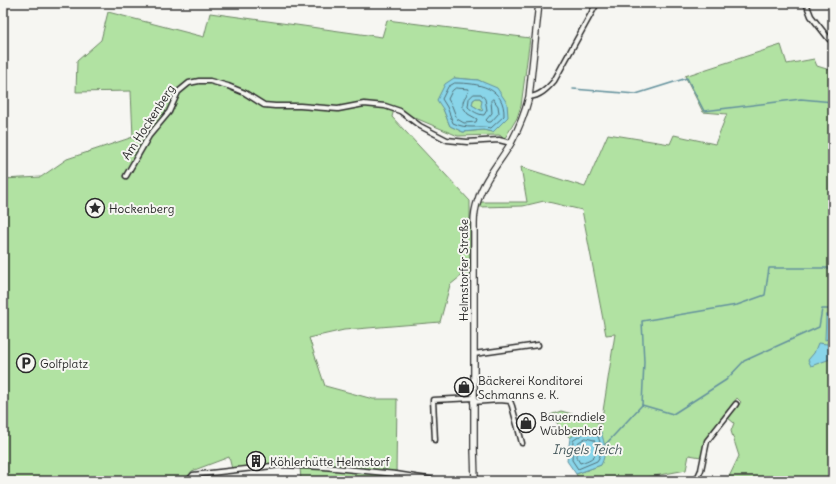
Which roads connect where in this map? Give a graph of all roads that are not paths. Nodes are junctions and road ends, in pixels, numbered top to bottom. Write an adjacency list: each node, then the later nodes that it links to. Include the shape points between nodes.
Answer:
1 (540, 3): 5 (main road, Helmstorfer Straße)
2 (597, 3): 5 (street, via 554,81 543,92)
3 (806, 3): 4 (street, via 811,16)
4 (833, 41)
5 (529, 97): 6 (main road, Helmstorfer Straße, via 521,124)
6 (511, 143): 7 (street, Am Hockenberg, via 499,140 447,140 420,126 400,111 375,104 338,109 264,105 228,86 199,80 189,83 178,92 170,112 149,136); 9 (main road, Helmstorfer Straße, via 483,188 475,211)
7 (126, 176)
8 (538, 345): 9 (street)
9 (474, 354): 10 (main road, Helmstorfer Straße)
10 (474, 400): 12 (street, via 433,400); 13 (street, via 510,402); 16 (main road, Helmstorfer Straße)
11 (736, 404): 17 (street, via 707,441)
12 (435, 440)
13 (522, 443)
14 (188, 481): 15 (street, via 193,475 281,466 324,467)
15 (440, 481)
16 (475, 481)
17 (696, 481)

